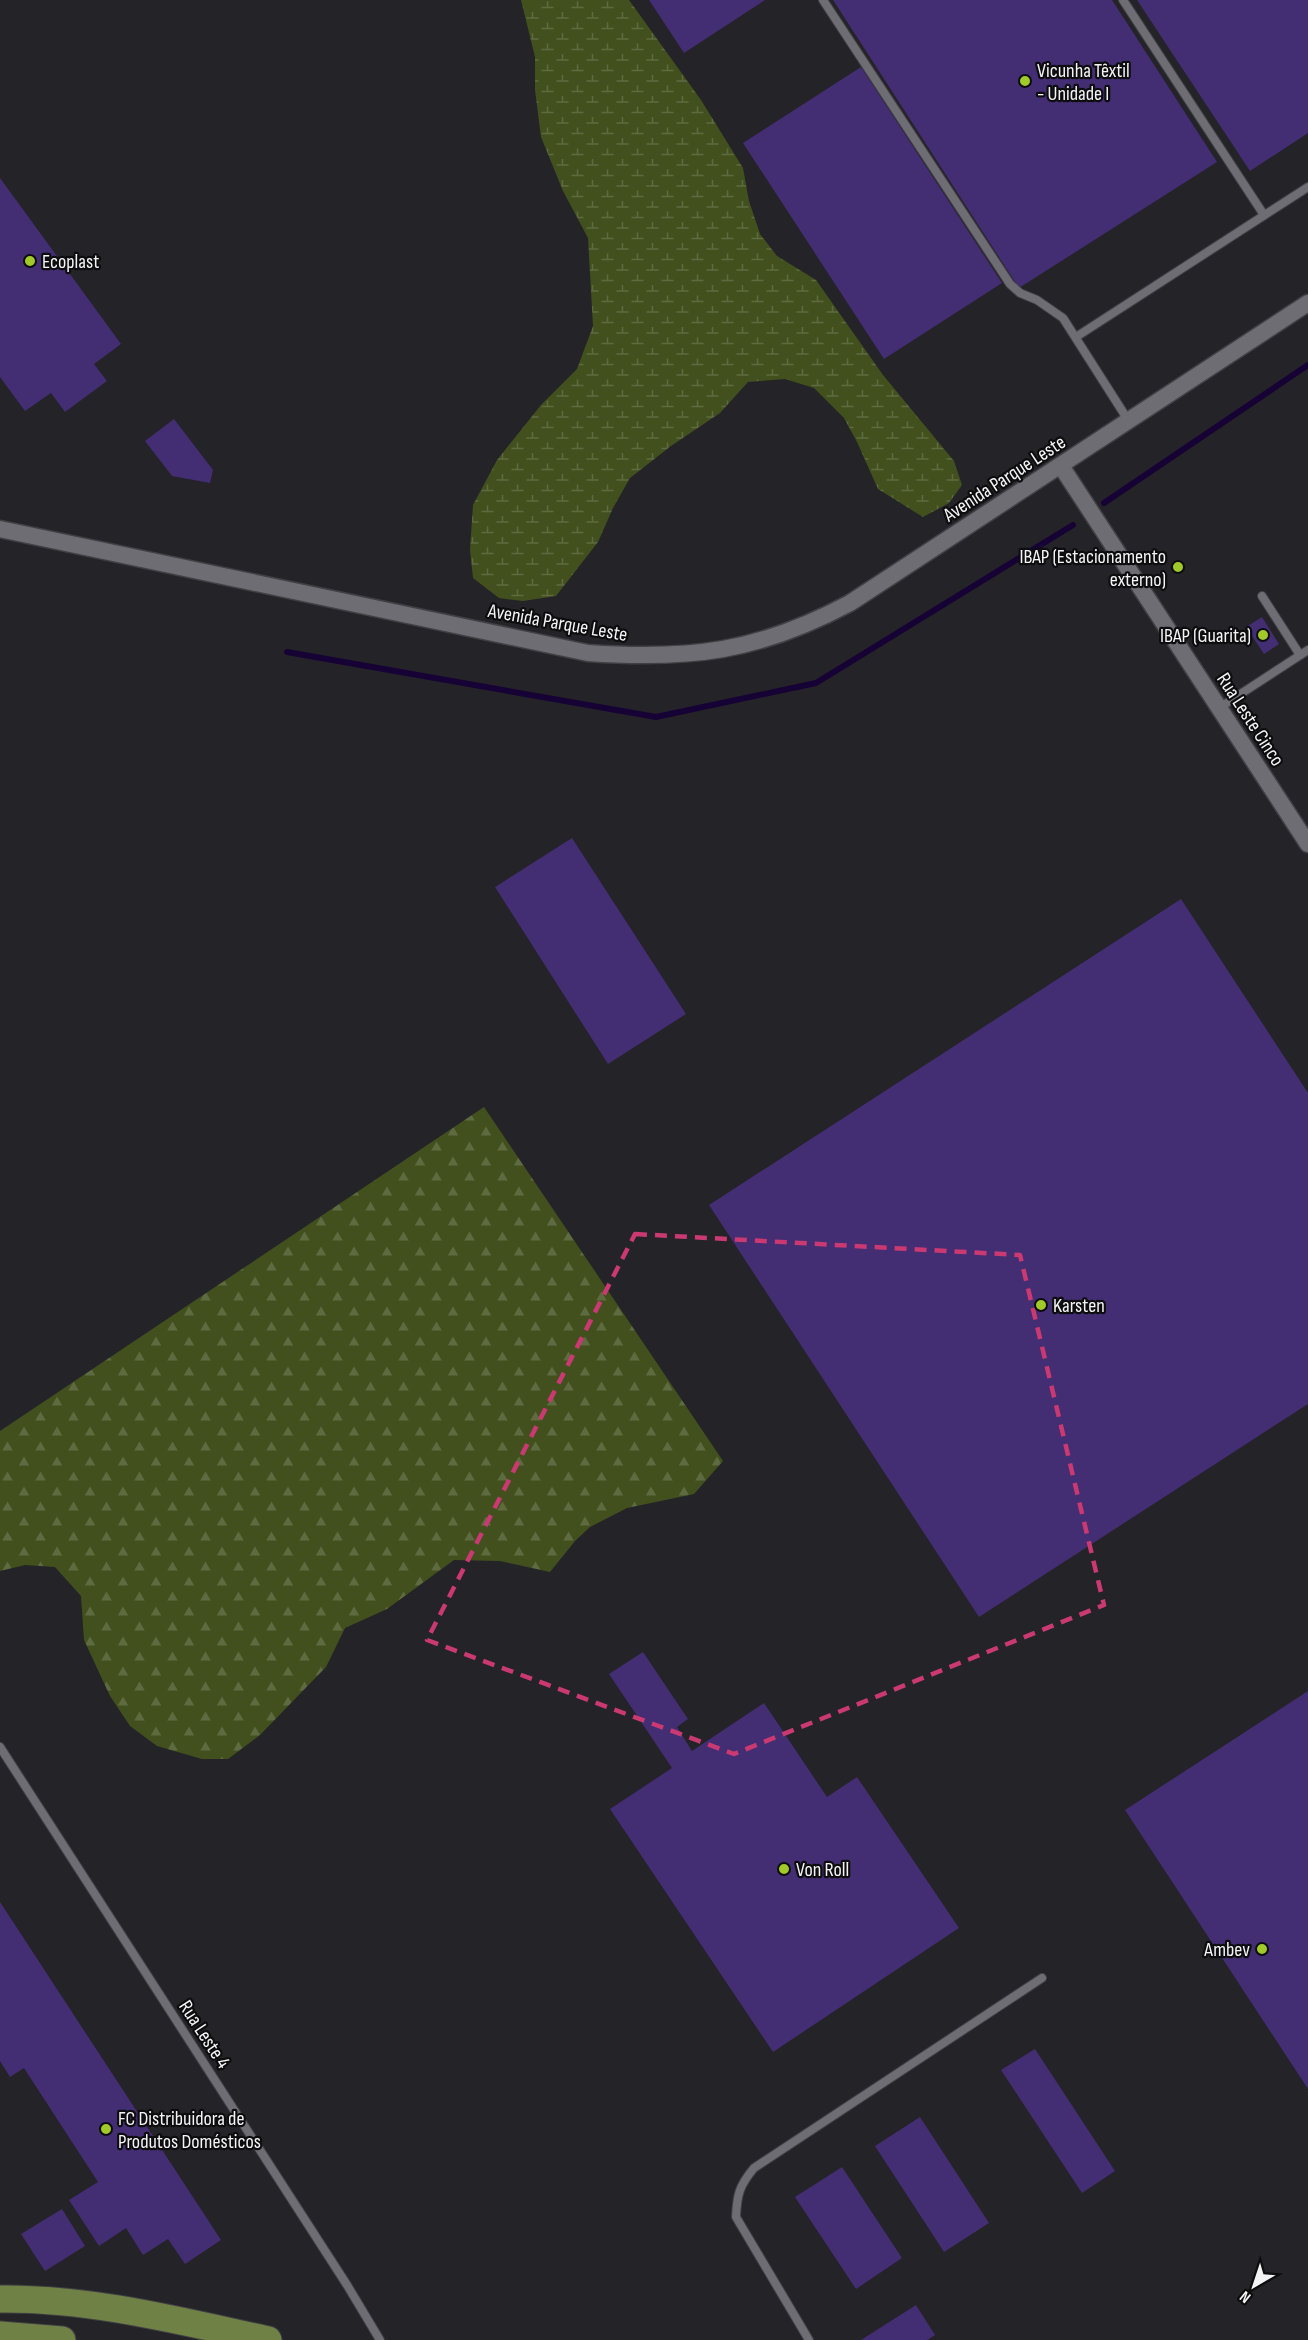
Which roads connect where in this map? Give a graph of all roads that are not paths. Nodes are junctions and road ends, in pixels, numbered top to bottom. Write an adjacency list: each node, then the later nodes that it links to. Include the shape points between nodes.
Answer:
1 (823, 0): 6 (lane, via 1010,284 1063,318)
2 (1123, 0): 4 (lane)
3 (1308, 187): 4 (lane)
4 (1264, 216): 6 (lane)
5 (1308, 303): 7 (street, Avenida Parque Leste)
6 (1076, 337): 7 (lane)
7 (1128, 420): 8 (street, Avenida Parque Leste)
8 (1061, 466): 9 (street, Avenida Parque Leste, via 825,616 768,639 723,651 685,655 588,653); 12 (street, Rua Leste Cinco)
9 (0, 530)
10 (1262, 596): 11 (lane)
11 (1304, 652): 12 (lane)
12 (1219, 708): 13 (street, Rua Leste Cinco)
13 (1308, 844)
14 (0, 1747): 20 (lane, Rua Leste 4)
15 (1042, 1978): 21 (lane, via 753,2168 741,2183 736,2217)
16 (0, 2299): 19 (main road, via 88,2304)
17 (0, 2335): 18 (main road)
18 (62, 2340)
19 (268, 2340)
20 (380, 2340)
21 (809, 2340)

